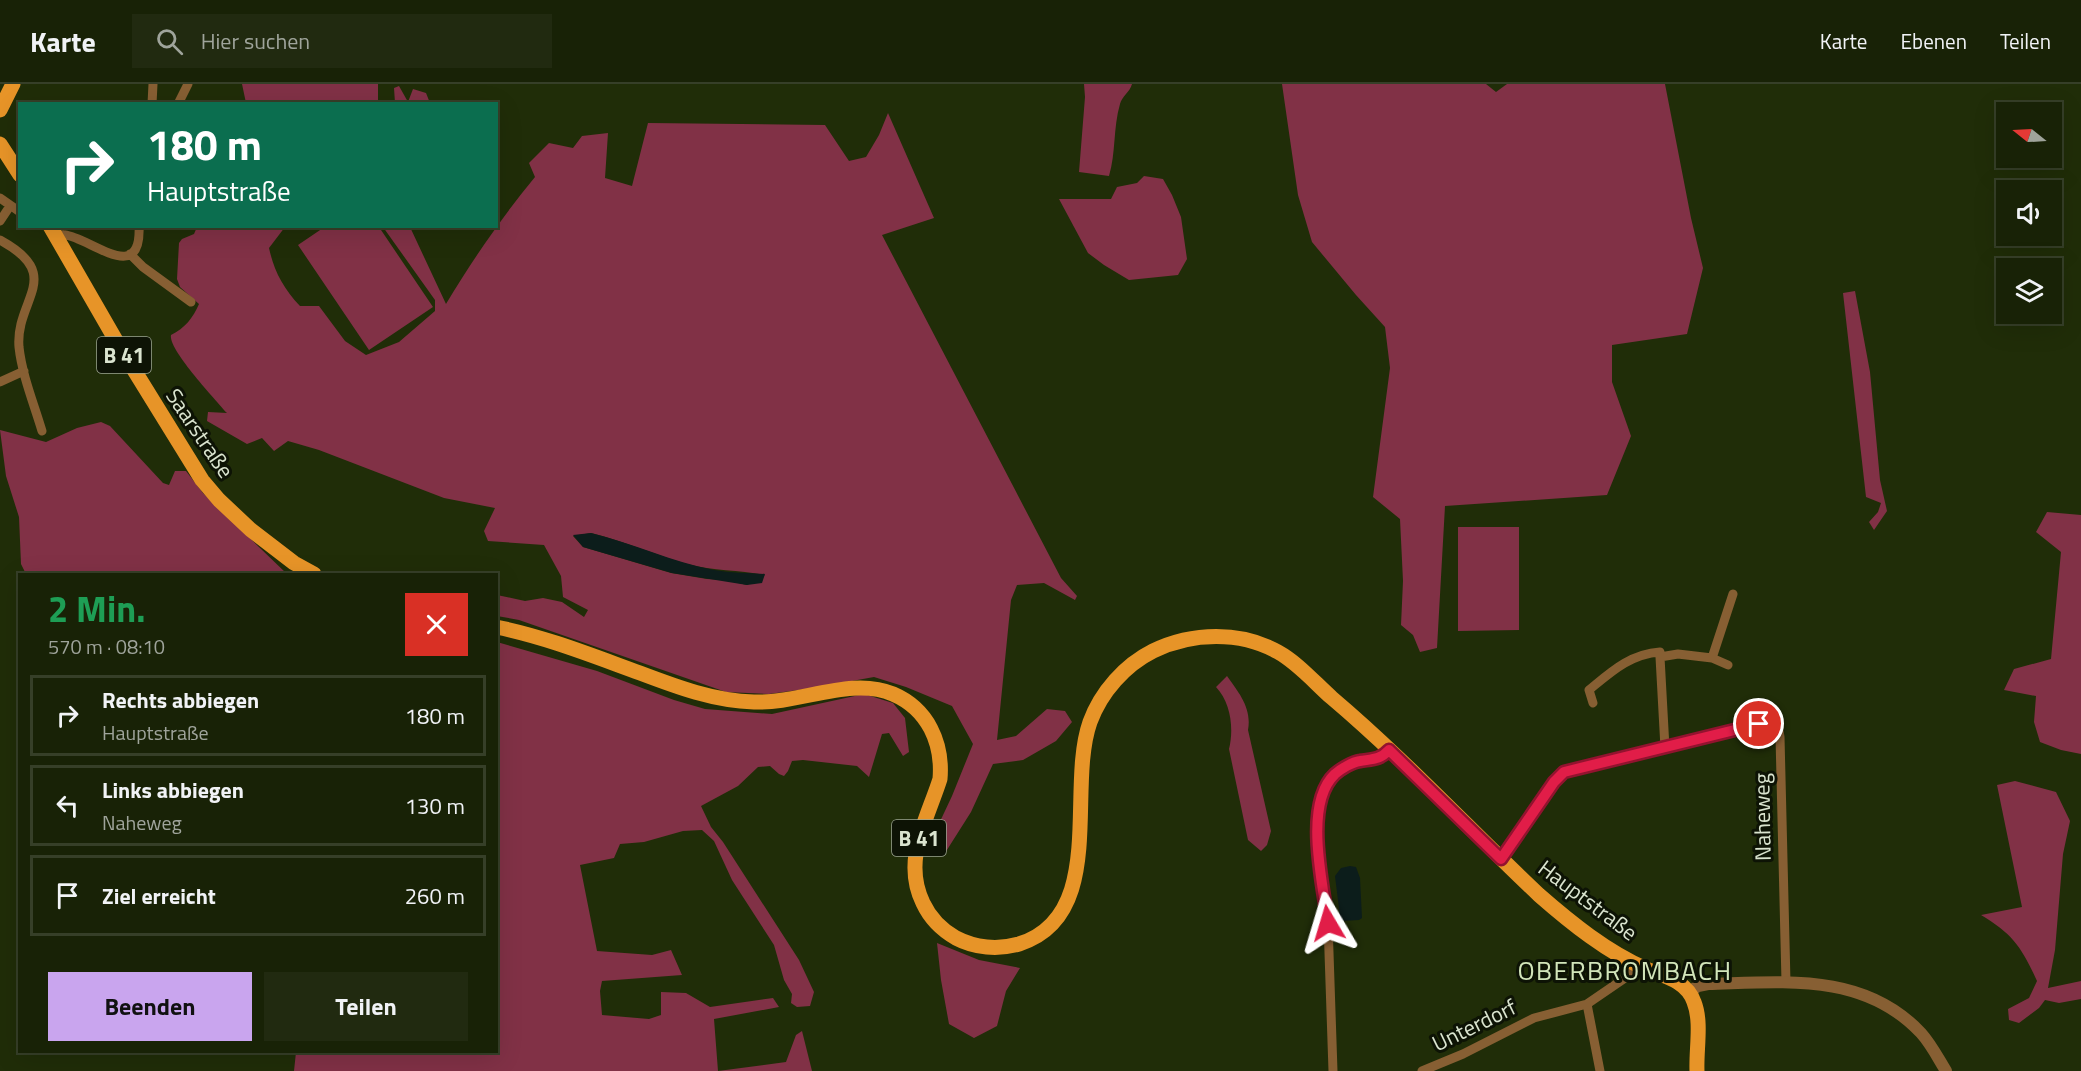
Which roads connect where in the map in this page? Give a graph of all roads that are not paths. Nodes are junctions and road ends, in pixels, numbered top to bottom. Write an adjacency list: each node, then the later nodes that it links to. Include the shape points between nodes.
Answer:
1 (12, 84): 6 (main road)
2 (153, 84): 4 (street)
3 (188, 84): 5 (street)
4 (152, 102)
5 (179, 102)
6 (0, 110)
7 (0, 144): 8 (main road)
8 (18, 172)
9 (0, 198): 10 (street)
10 (10, 206): 11 (street); 12 (street)
11 (18, 211)
12 (0, 221)
13 (139, 228): 16 (street, via 138,243)
14 (53, 231): 16 (street, via 111,254); 21 (main road, Saarstraße / B 41, via 194,469 219,500)
15 (0, 240): 18 (street, via 18,252 35,277 19,337)
16 (130, 254): 17 (street)
17 (191, 302)
18 (24, 371): 19 (street); 20 (street)
19 (0, 382)
20 (42, 431)
21 (252, 530): 22 (main road, B 41); 23 (main road, B 41)
22 (295, 573)
23 (312, 573)
24 (1733, 594): 27 (street)
25 (498, 628): 31 (main road, Hauptstraße / B 41, via 719,698 771,702 860,688 884,691 906,701 932,729 941,766 915,854 919,895 944,930 969,944 997,948 1038,935 1067,904 1078,858 1086,738 1096,709 1115,680 1141,658 1177,642 1208,637 1235,638 1264,646 1279,652)
26 (1660, 657): 27 (street, via 1678,654); 29 (street, via 1660,652 1646,653 1620,665 1589,690); 30 (street)
27 (1712, 658): 28 (street)
28 (1728, 665)
29 (1593, 703)
30 (1665, 748): 32 (street, Naheweg, via 1564,772); 34 (street, Naheweg, via 1766,723 1779,730)
31 (1389, 750): 32 (main road, Hauptstraße / B 41); 37 (street, via 1378,759 1354,762 1336,774 1326,786 1319,808 1317,836 1328,923)
32 (1501, 859): 33 (main road, Hauptstraße / B 41, via 1560,913)
33 (1635, 963): 35 (main road, Hauptstraße / B 41, via 1673,979); 36 (street, Unterdorf, via 1625,978)
34 (1786, 982): 35 (street, via 1708,984); 41 (street, via 1819,984 1885,1003 1904,1016 1930,1044)
35 (1689, 992): 40 (main road, via 1697,1012)
36 (1587, 1004): 38 (street, Unterdorf, via 1534,1018); 39 (street)
37 (1333, 1071)
38 (1422, 1071)
39 (1600, 1071)
40 (1697, 1071)
41 (1946, 1071)

